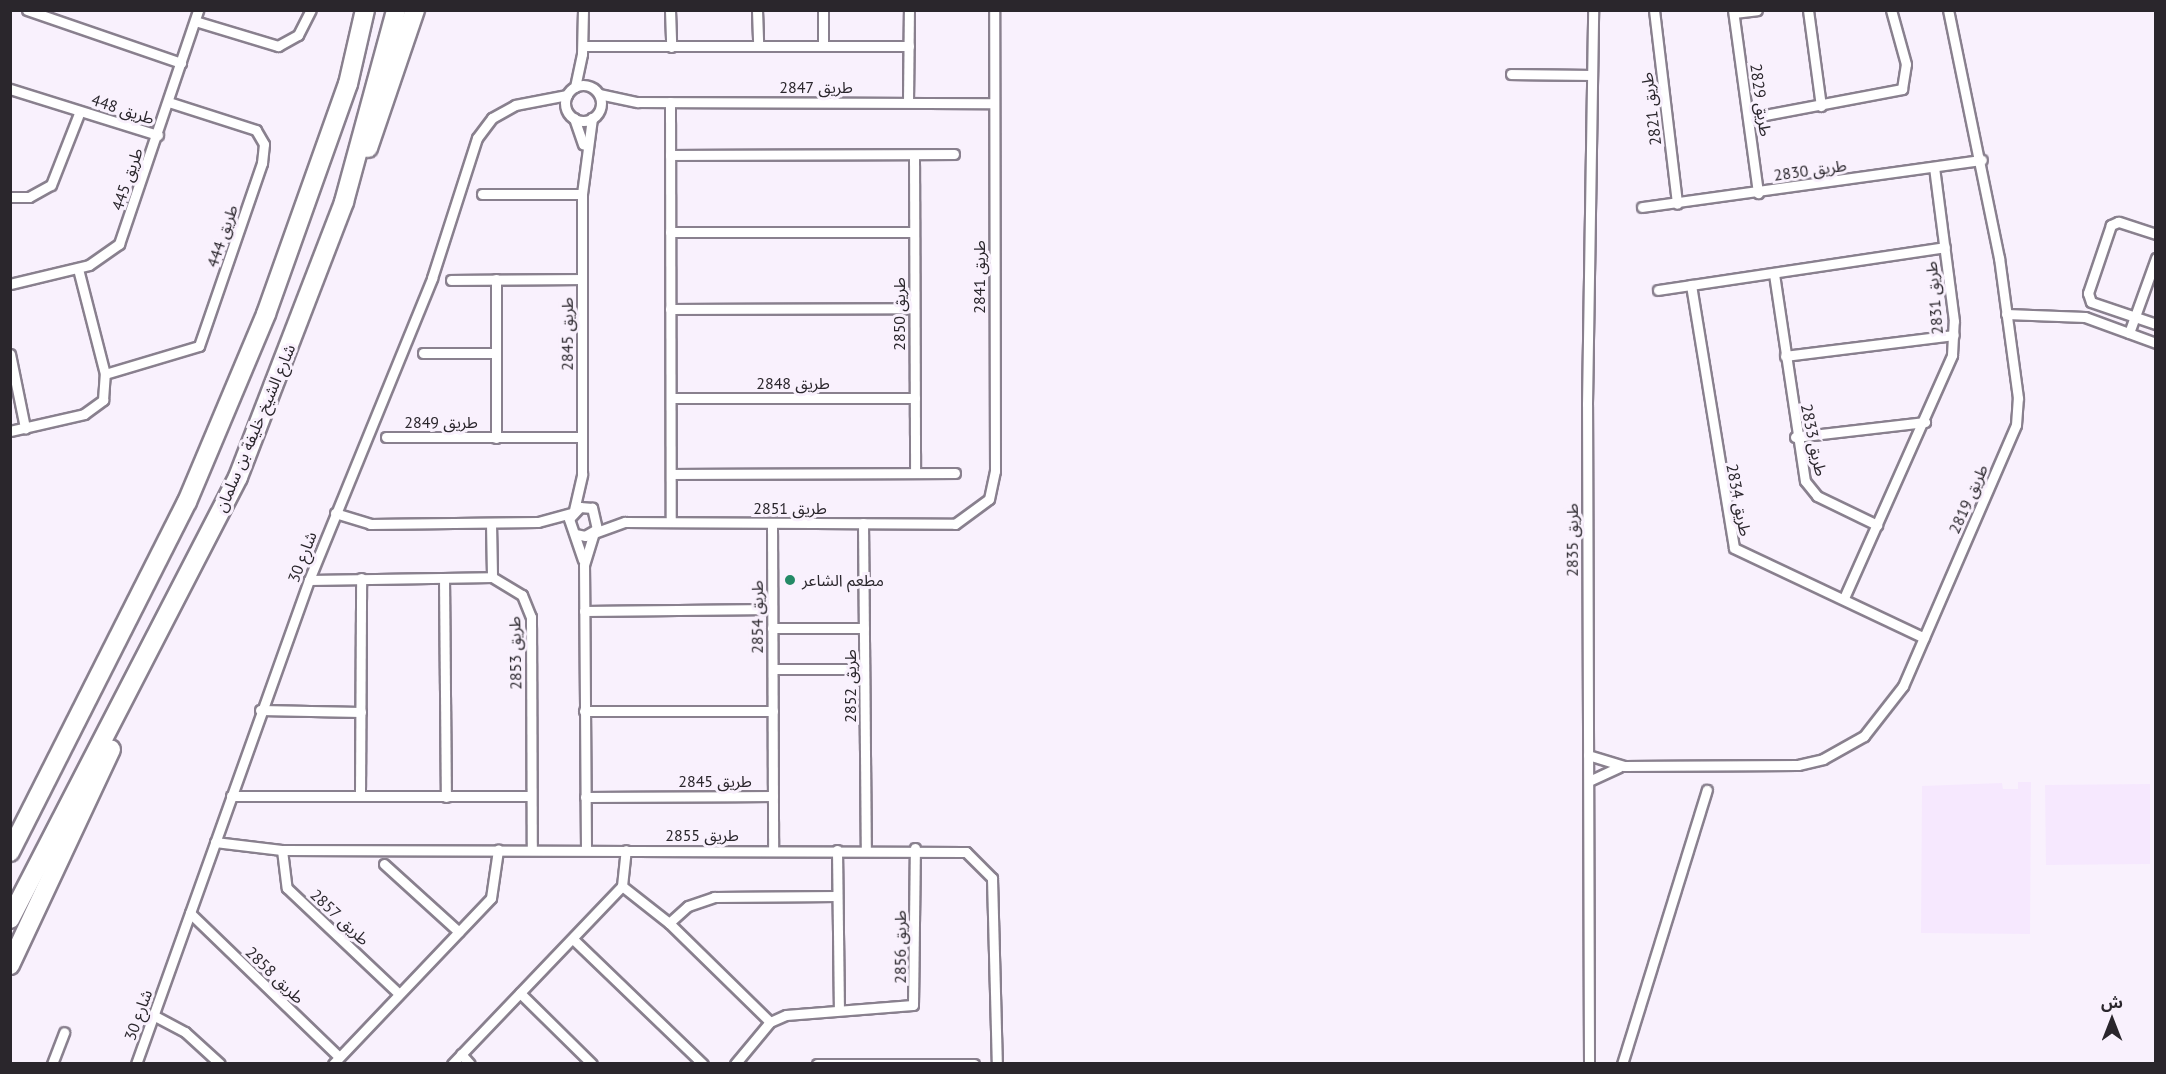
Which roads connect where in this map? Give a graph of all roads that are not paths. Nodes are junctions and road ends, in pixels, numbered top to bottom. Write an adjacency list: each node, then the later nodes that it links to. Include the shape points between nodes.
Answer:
1 (27, 10): 27 (street)
2 (198, 10): 21 (street, طريق 445)
3 (311, 10): 21 (street, via 298,35 278,46)
4 (357, 10): 46 (highway)
5 (365, 10): 46 (highway, شارع الشيخ خليفة بن سلمان)
6 (396, 10): 58 (highway, شارع الشيخ خليفة بن سلمان)
7 (415, 10): 58 (highway, via 376,130)
8 (583, 10): 26 (street)
9 (670, 10): 25 (street)
10 (757, 10): 22 (street)
11 (823, 10): 23 (street)
12 (909, 10): 24 (street)
13 (994, 10): 39 (street, طريق 2841)
14 (1654, 10): 59 (street, طريق 2821)
15 (1757, 10): 20 (street)
16 (1808, 10): 40 (street)
17 (1891, 10): 40 (street, via 1906,64 1902,89)
18 (1948, 10): 52 (street, طريق 2819)
19 (1593, 12): 29 (street, طريق 2835)
20 (1734, 12): 45 (street, طريق 2829)
21 (195, 21): 27 (street, طريق 445)
22 (758, 46): 23 (street); 25 (street)
23 (823, 46): 24 (street)
24 (909, 46): 34 (street)
25 (671, 47): 26 (street)
26 (583, 50): 30 (street); 32 (street)
27 (181, 63): 35 (street, طريق 445)
28 (1511, 74): 29 (street)
29 (1590, 75): 131 (street, طريق 2835)
30 (574, 87): 32 (street); 33 (street)
31 (10, 89): 42 (street, طريق 448)
32 (595, 90): 37 (street, طريق 2847); 43 (street)
33 (567, 95): 36 (street, شارع 30); 41 (street)
34 (908, 101): 38 (street, طريق 2847); 39 (street, طريق 2847)
35 (169, 102): 47 (street, طريق 445); 86 (street, طريق 444, via 256,130 264,144 262,163 199,346)
36 (541, 102): 41 (street, شارع 30); 102 (street, شارع 30, via 501,111 477,138 418,316)
37 (638, 102): 38 (street, طريق 2847); 43 (street, طريق 2847)
38 (670, 102): 50 (street)
39 (994, 103): 109 (street, طريق 2841, via 994,486 980,510)
40 (1821, 106): 45 (street)
41 (567, 109): 44 (street)
42 (80, 111): 47 (street, طريق 448); 57 (street, طريق 448, via 51,185 29,197)
43 (596, 114): 44 (street); 48 (street, طريق 2845)
44 (574, 118): 48 (street, طريق 2845)
45 (1749, 118): 54 (street, طريق 2829)
46 (328, 134): 151 (highway, شارع الشيخ خليفة بن سلمان, via 266,314 188,501)
47 (158, 135): 66 (street, طريق 445, via 119,244 103,259)
48 (584, 149): 56 (street, طريق 2845)
49 (954, 154): 51 (street)
50 (670, 155): 51 (street); 61 (street)
51 (914, 155): 62 (street, طريق 2850)
52 (1982, 160): 53 (street, طريق 2830); 76 (street, طريق 2819)
53 (1934, 168): 54 (street, طريق 2830); 64 (street, طريق 2831)
54 (1758, 193): 59 (street, طريق 2830)
55 (482, 194): 56 (street)
56 (582, 194): 69 (street, طريق 2845)
57 (10, 197)
58 (344, 202): 124 (highway, شارع الشيخ خليفة بن سلمان, via 238,477)
59 (1677, 204): 60 (street, طريق 2830)
60 (1642, 207)
61 (670, 232): 62 (street); 75 (street)
62 (914, 232): 74 (street, طريق 2850)
63 (2156, 234): 77 (street, via 2118,222 2111,225 2088,293 2091,302)
64 (1945, 247): 67 (street); 80 (street, طريق 2831)
65 (2156, 258): 77 (street)
66 (78, 269): 71 (street, طريق 445); 86 (street)
67 (1774, 274): 72 (street); 85 (street, طريق 2833)
68 (496, 279): 69 (street); 70 (street); 83 (street, طريق 2849)
69 (581, 279): 93 (street, طريق 2845)
70 (451, 280)
71 (10, 284)
72 (1691, 285): 73 (street); 118 (street, طريق 2834, via 1729,540 1747,557)
73 (1658, 290)
74 (914, 308): 75 (street); 88 (street, طريق 2850)
75 (670, 309): 87 (street)
76 (2006, 314): 79 (street, via 2085,317); 123 (street, طريق 2819, via 2018,398 2016,425)
77 (2134, 317): 78 (street); 79 (street)
78 (2156, 324)
79 (2128, 333): 81 (street)
80 (1954, 335): 85 (street); 89 (street, طريق 2831)
81 (2156, 343)
82 (423, 353): 83 (street)
83 (495, 353): 95 (street, طريق 2849)
84 (10, 354): 90 (street)
85 (1785, 356): 94 (street, طريق 2833)
86 (105, 374): 90 (street, via 103,400 96,408)
87 (671, 398): 88 (street, طريق 2848); 99 (street)
88 (915, 398): 96 (street, طريق 2850)
89 (1925, 422): 94 (street); 110 (street, طريق 2831)
90 (25, 428): 91 (street)
91 (10, 431)
92 (386, 437): 95 (street, طريق 2849)
93 (582, 437): 95 (street, طريق 2849); 98 (street, طريق 2845)
94 (1795, 437): 110 (street, طريق 2833, via 1810,489)
95 (496, 438)
96 (915, 473): 97 (street); 99 (street)
97 (955, 473)
98 (582, 474): 100 (street, طريق 2845); 101 (street, طريق 2845)
99 (671, 474): 105 (street)
100 (594, 510): 101 (street); 104 (street, طريق 2851); 112 (street)
101 (572, 512): 103 (street); 111 (street, طريق 2845)
102 (335, 513): 106 (street, via 370,524); 117 (street, شارع 30)
103 (538, 522): 106 (street); 111 (street)
104 (625, 522): 105 (street, طريق 2851); 112 (street, طريق 2851)
105 (671, 522): 107 (street, طريق 2851)
106 (492, 523): 116 (street)
107 (772, 523): 108 (street, طريق 2851); 119 (street, طريق 2854)
108 (863, 523): 109 (street, طريق 2851); 122 (street, طريق 2852)
109 (955, 524)
110 (1877, 525): 118 (street, طريق 2831)
111 (573, 532): 112 (street, طريق 2851); 113 (street)
112 (594, 533): 113 (street)
113 (584, 565): 120 (street)
114 (361, 578): 115 (street); 117 (street); 130 (street)
115 (444, 578): 116 (street); 139 (street)
116 (492, 578): 137 (street, طريق 2853, via 513,588 529,605)
117 (309, 580): 127 (street, شارع 30)
118 (1844, 598): 123 (street, طريق 2834)
119 (772, 609): 120 (street); 121 (street, طريق 2854)
120 (584, 611): 128 (street)
121 (772, 628): 122 (street); 125 (street, طريق 2854)
122 (864, 628): 126 (street, طريق 2852)
123 (1924, 638): 132 (street, طريق 2819, via 1880,721 1823,759 1772,767)
124 (147, 655): 156 (highway, شارع الشيخ خليفة بن سلمان); 160 (highway, via 133,702)
125 (772, 669): 126 (street); 129 (street, طريق 2854)
126 (864, 669): 145 (street, طريق 2852)
127 (260, 710): 130 (street); 135 (street, شارع 30)
128 (584, 711): 129 (street); 140 (street)
129 (773, 711): 138 (street, طريق 2854)
130 (361, 712): 136 (street)
131 (1588, 755): 132 (street, طريق 2819); 133 (street, طريق 2835)
132 (1624, 766): 133 (street, طريق 2819)
133 (1589, 781): 181 (street, طريق 2835)
134 (1707, 790): 182 (street)
135 (231, 796): 136 (street); 141 (street, شارع 30)
136 (360, 796): 139 (street)
137 (531, 796): 139 (street); 143 (street, طريق 2853)
138 (773, 796): 140 (street, طريق 2845); 149 (street, طريق 2854)
139 (446, 797)
140 (585, 797): 144 (street)
141 (215, 842): 146 (street, طريق 2855); 155 (street, شارع 30)
142 (915, 848): 145 (street, طريق 2855); 163 (street, طريق 2856, via 913,1005); 180 (street, طريق 2855, via 966,852 992,878)
143 (532, 849): 144 (street, طريق 2855); 147 (street, طريق 2855)
144 (586, 849): 148 (street, طريق 2855)
145 (866, 849): 150 (street, طريق 2855)
146 (282, 850): 147 (street, طريق 2855); 162 (street, طريق 2857, via 288,888)
147 (498, 850): 158 (street, via 491,898)
148 (626, 850): 149 (street, طريق 2855); 153 (street)
149 (774, 850): 150 (street, طريق 2855)
150 (837, 850): 154 (street)
151 (10, 852)
152 (384, 864): 158 (street)
153 (622, 886): 157 (street); 159 (street)
154 (837, 896): 157 (street, via 714,897 688,906); 163 (street)
155 (190, 914): 164 (street, شارع 30); 168 (street, طريق 2858)
156 (10, 919)
157 (669, 923): 165 (street)
158 (459, 932): 162 (street)
159 (574, 940): 161 (street); 176 (street)
160 (10, 965)
161 (520, 993): 167 (street); 175 (street)
162 (399, 994): 168 (street)
163 (839, 1009): 165 (street, طريق 2856, via 805,1010)
164 (153, 1015): 171 (street, شارع 30); 172 (street, via 185,1032)
165 (770, 1022): 177 (street)
166 (64, 1032): 170 (street)
167 (461, 1054): 173 (street); 174 (street)
168 (336, 1060)
169 (871, 1063): 178 (street); 179 (street)
170 (52, 1064)
171 (136, 1064)
172 (220, 1064)
173 (452, 1064)
174 (470, 1064)
175 (592, 1064)
176 (703, 1064)
177 (735, 1064)
178 (817, 1064)
179 (974, 1064)
180 (996, 1064)
181 (1589, 1064)
182 (1622, 1064)

